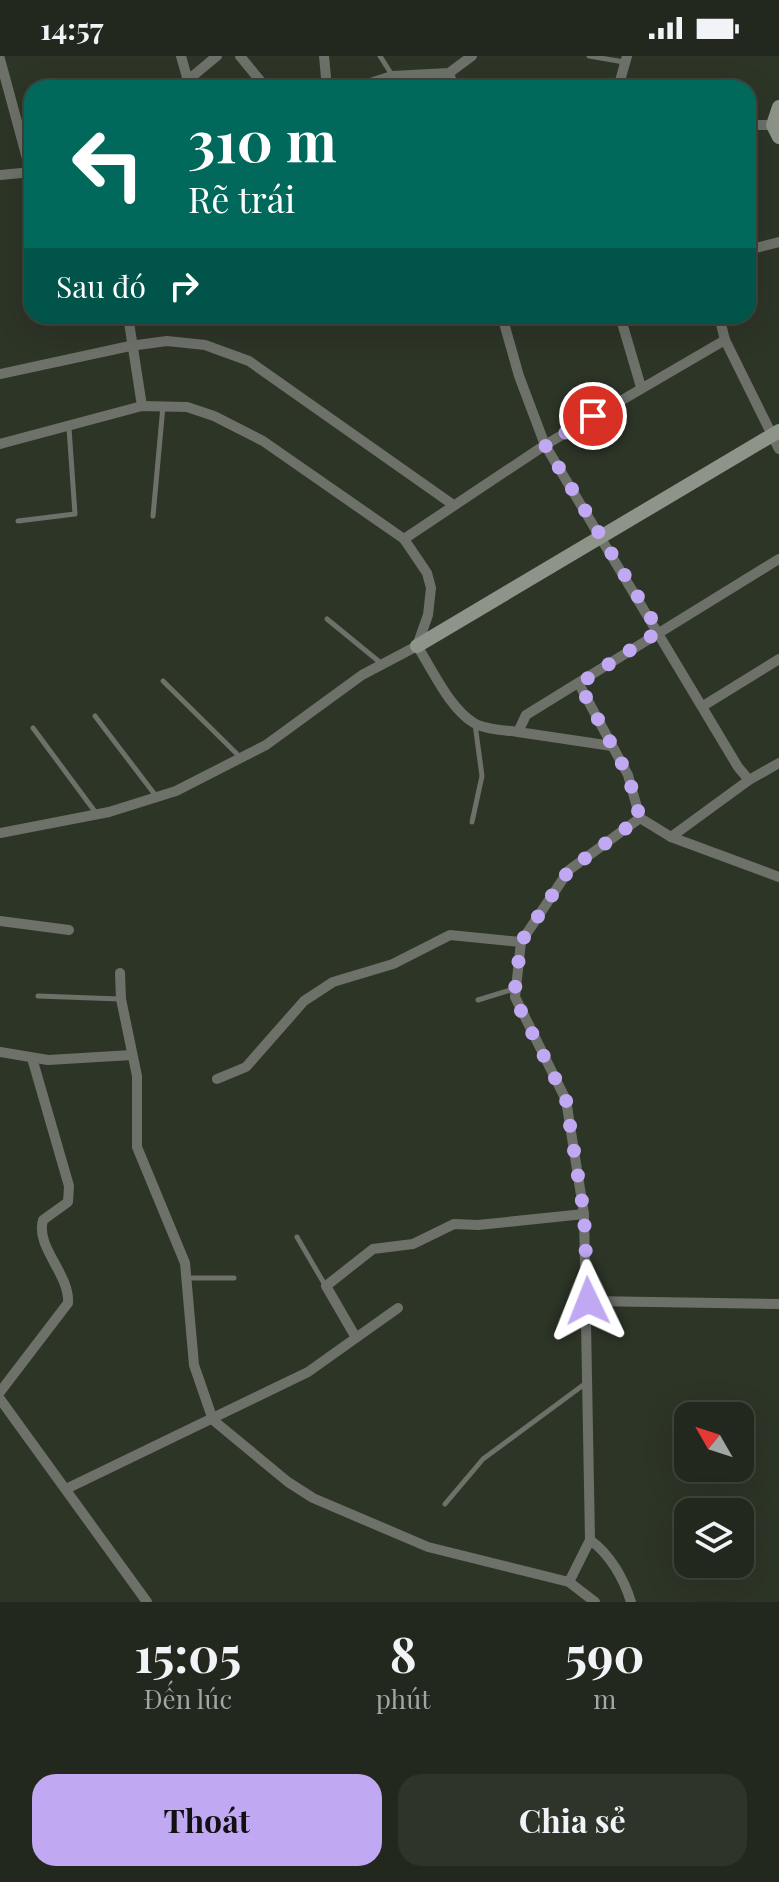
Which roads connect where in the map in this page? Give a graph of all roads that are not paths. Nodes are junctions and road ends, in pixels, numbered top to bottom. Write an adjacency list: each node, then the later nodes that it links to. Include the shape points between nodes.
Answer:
1 (181, 56): 13 (street)
2 (217, 56): 14 (street)
3 (240, 56): 15 (street)
4 (324, 56): 16 (street)
5 (380, 56): 11 (lane)
6 (472, 56): 10 (street)
7 (589, 56): 9 (lane)
8 (0, 59): 12 (street)
9 (625, 59): 19 (street)
10 (449, 73): 11 (street); 18 (street)
11 (392, 76): 17 (street)
12 (2, 78): 23 (street)
13 (188, 80)
14 (193, 80)
15 (260, 80)
16 (326, 80)
17 (380, 80)
18 (451, 80)
19 (620, 80)
20 (779, 107): 22 (street)
21 (756, 127): 22 (street)
22 (776, 131)
23 (24, 148)
24 (24, 174): 25 (street)
25 (0, 175)
26 (779, 242): 27 (street)
27 (756, 248)
28 (128, 324): 33 (street)
29 (504, 324): 41 (street)
30 (622, 324): 35 (street)
31 (721, 324): 32 (street)
32 (725, 340): 35 (street); 39 (street)
33 (130, 346): 34 (street); 37 (street); 43 (street, via 167,341 205,345 249,361)
34 (0, 374)
35 (641, 387): 41 (street)
36 (163, 405): 37 (street); 44 (lane); 47 (street, via 214,416 263,441)
37 (142, 406): 38 (street)
38 (69, 428): 40 (street); 45 (lane, via 75,514)
39 (775, 433): 42 (street); 46 (street)
40 (0, 444)
41 (545, 445): 43 (street); 46 (street)
42 (779, 449)
43 (452, 504): 47 (street)
44 (153, 516)
45 (18, 521)
46 (600, 538): 50 (street); 51 (street)
47 (404, 539): 51 (street, via 431,588)
48 (779, 559): 50 (street)
49 (327, 619): 53 (lane)
50 (659, 631): 55 (street); 56 (street)
51 (417, 646): 53 (street); 58 (street, via 447,694)
52 (779, 659): 56 (street)
53 (383, 664): 62 (street)
54 (163, 681): 62 (lane)
55 (579, 684): 60 (street, via 523,717); 61 (street)
56 (703, 706): 64 (street)
57 (95, 716): 65 (lane)
58 (475, 723): 60 (street); 68 (lane, via 482,776)
59 (33, 728): 66 (lane)
60 (518, 732): 61 (street)
61 (612, 746): 67 (street, via 628,775)
62 (241, 758): 65 (street)
63 (779, 763): 64 (street)
64 (749, 780): 70 (street)
65 (156, 797): 66 (street)
66 (96, 814): 69 (street)
67 (640, 818): 70 (street); 74 (street, via 569,870)
68 (472, 822)
69 (0, 833)
70 (671, 837): 71 (street)
71 (779, 877)
72 (0, 921): 73 (street)
73 (69, 930)
74 (521, 942): 76 (street); 83 (street, via 450,935 393,964 333,982 304,1001 246,1067)
75 (120, 973): 78 (street)
76 (515, 989): 79 (lane); 84 (street, via 566,1100)
77 (38, 996): 78 (lane)
78 (121, 999): 81 (street)
79 (478, 1000)
80 (0, 1052): 82 (street)
81 (132, 1055): 82 (street); 86 (street, via 138,1090 137,1147)
82 (32, 1058): 94 (street, via 69,1186 68,1202 43,1220 41,1230 65,1282 68,1303)
83 (217, 1079)
84 (584, 1214): 88 (street, via 454,1224 413,1244 373,1249); 89 (street)
85 (297, 1237): 88 (lane)
86 (188, 1278): 87 (lane); 96 (street, via 194,1365)
87 (234, 1278)
88 (326, 1286): 92 (street)
89 (588, 1301): 90 (street); 93 (street)
90 (779, 1304)
91 (398, 1308): 92 (street)
92 (355, 1336): 96 (street, via 308,1372)
93 (587, 1382): 98 (lane, via 483,1459); 99 (street)
94 (0, 1392)
95 (0, 1399): 97 (street)
96 (213, 1420): 97 (street); 100 (street, via 288,1482 368,1523 464,1558)
97 (66, 1489): 101 (street)
98 (445, 1504)
99 (590, 1540): 100 (street); 103 (street, via 625,1583)
100 (569, 1582): 102 (street)
101 (147, 1602)
102 (595, 1602)
103 (631, 1602)

